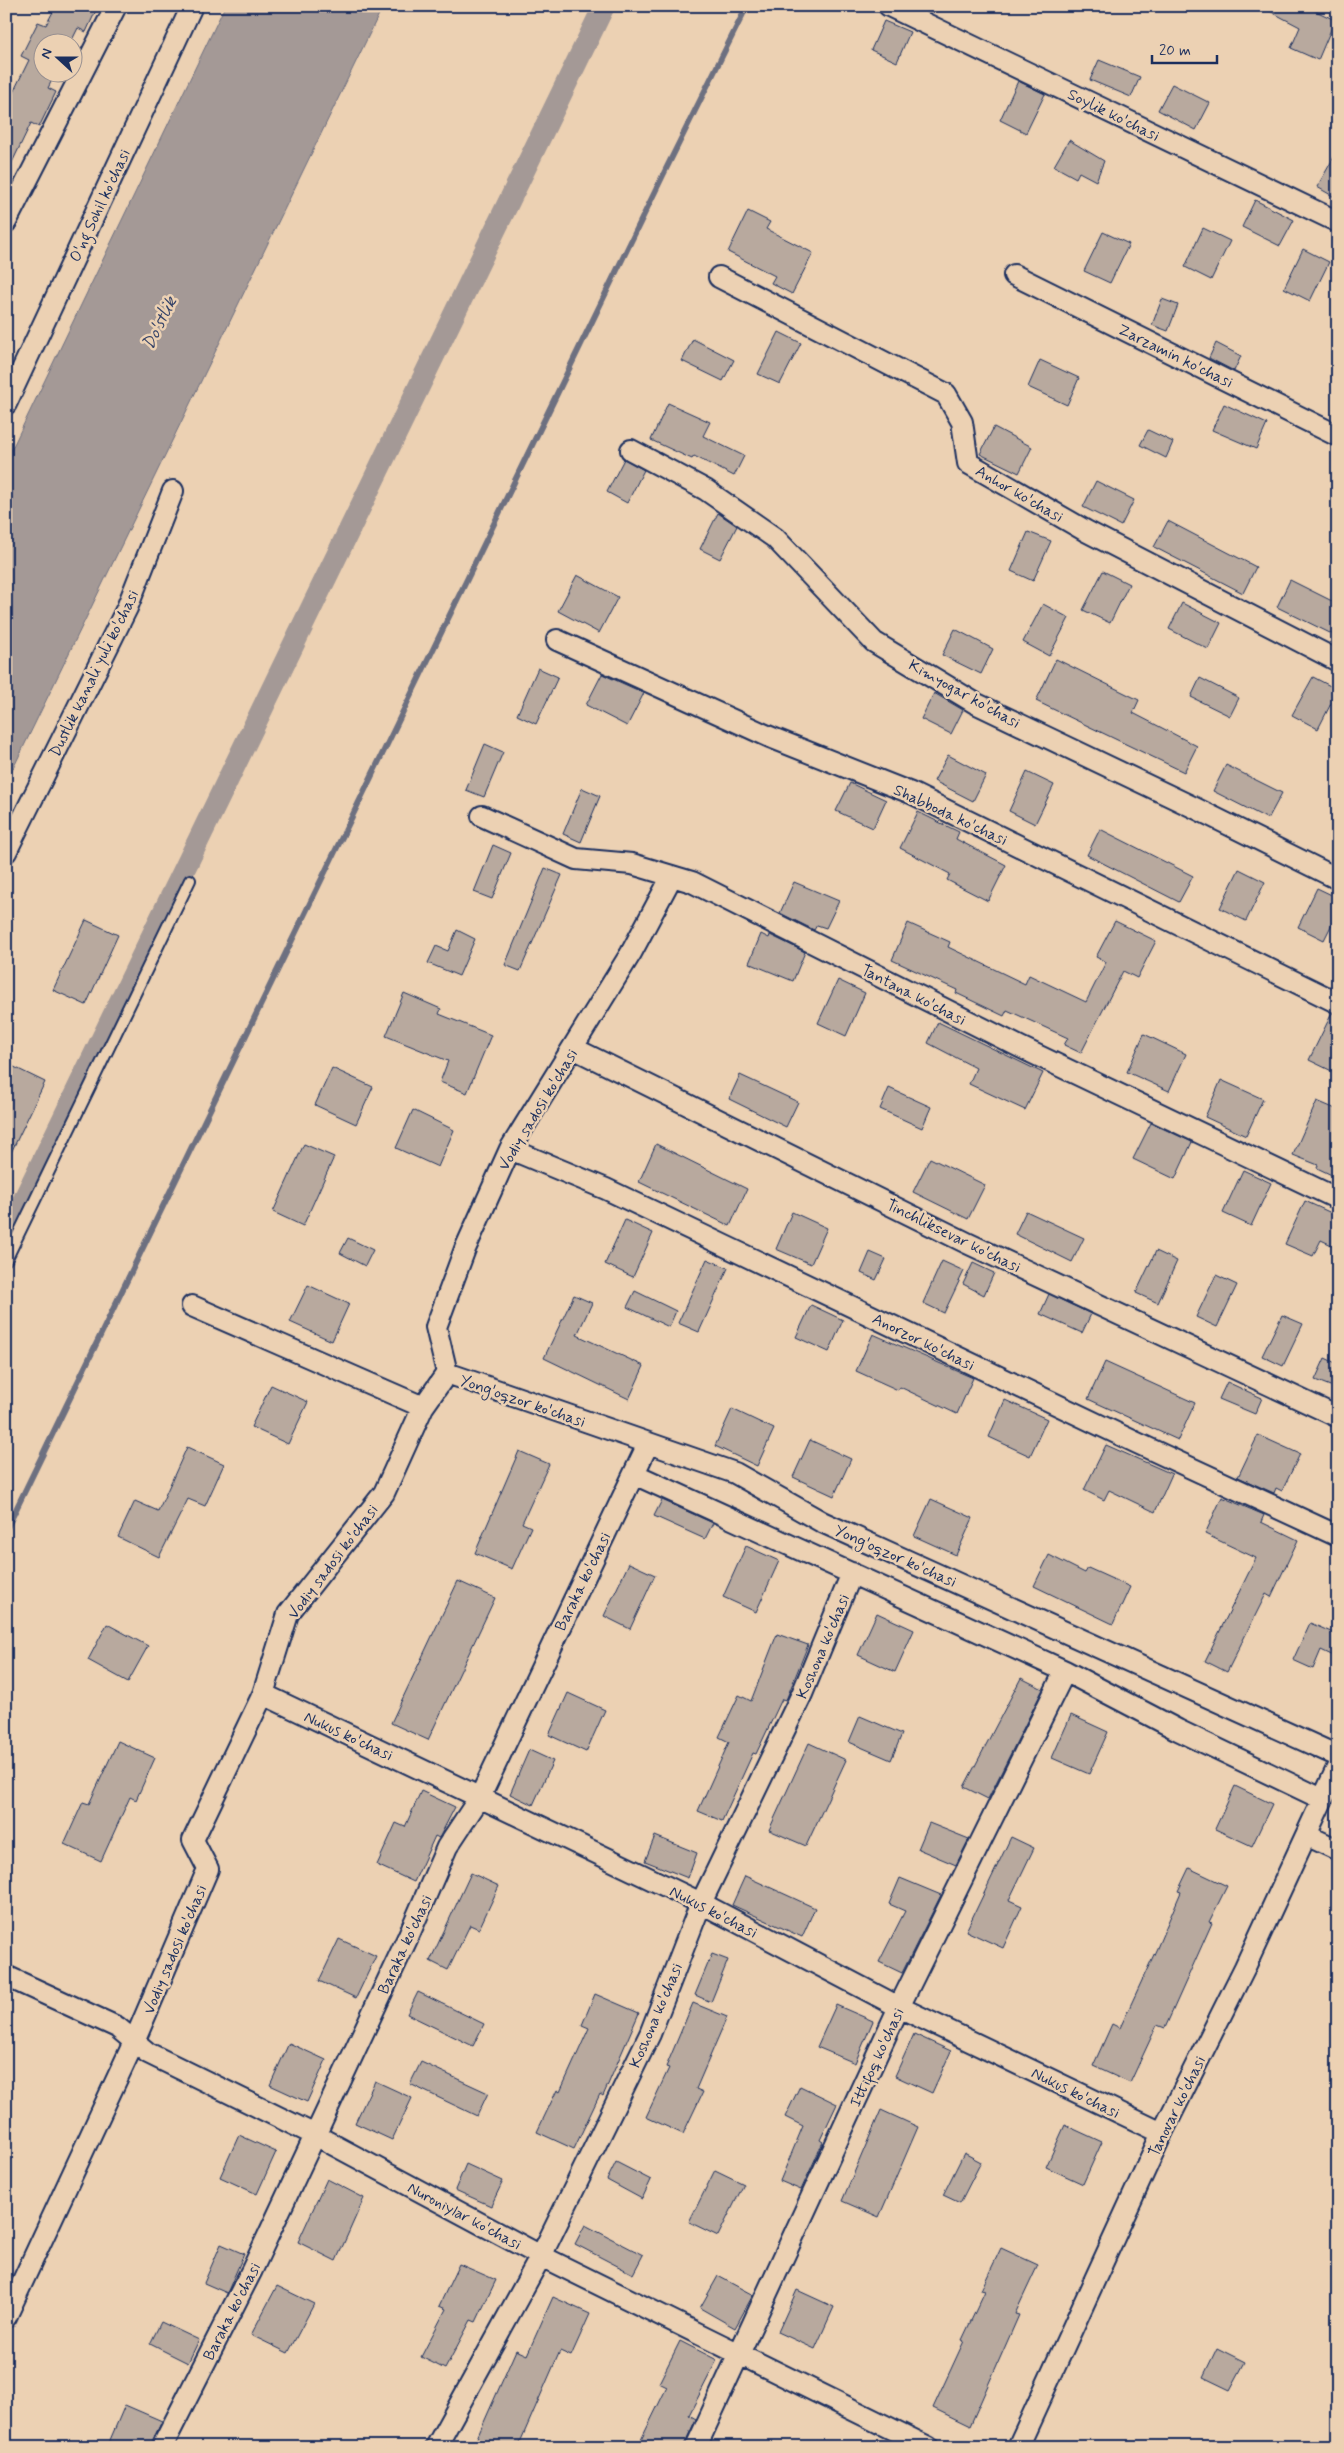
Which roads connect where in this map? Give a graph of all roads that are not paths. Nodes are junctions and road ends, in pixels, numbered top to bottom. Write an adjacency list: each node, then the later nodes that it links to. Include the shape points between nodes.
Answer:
1 (116, 6): 4 (street)
2 (192, 6): 8 (street, O'ng Sohil ko'chasi)
3 (890, 6): 5 (street, Soylik ko'chasi)
4 (6, 222)
5 (1338, 222)
6 (1014, 275): 9 (street, Zarzamin ko'chasi)
7 (719, 277): 13 (street, Anhor ko'chasi, via 946,394 962,422 968,463 1086,532)
8 (6, 404)
9 (1338, 436)
10 (631, 450): 17 (street, Kimyogar ko'chasi, via 706,490 775,538 874,642 975,703)
11 (174, 491): 15 (street, Dustlik kanali yuli ko'chasi, via 126,608)
12 (557, 640): 19 (street, Shabboda ko'chasi, via 770,737 912,793)
13 (1338, 661)
14 (482, 816): 16 (street, Tantana ko'chasi, via 576,859 632,864)
15 (6, 852)
16 (672, 876): 20 (street, Vodiy sadosi ko'chasi, via 631,953); 22 (street, Tantana ko'chasi, via 692,882 1020,1047)
17 (1338, 879)
18 (190, 880): 23 (lane)
19 (1338, 1003)
20 (573, 1048): 21 (street, Vodiy sadosi ko'chasi); 27 (street, Tinchliksevar ko'chasi, via 968,1243)
21 (510, 1149): 25 (street, Vodiy sadosi ko'chasi, via 465,1249 436,1327); 30 (street, Anorzor ko'chasi, via 606,1189)
22 (1338, 1200)
23 (6, 1260)
24 (192, 1306): 26 (street)
25 (447, 1373): 26 (street, Vodiy sadosi ko'chasi); 28 (street, Yong'oqzor ko'chasi)
26 (423, 1408): 33 (street, Vodiy sadosi ko'chasi, via 384,1494 288,1614)
27 (1338, 1417)
28 (648, 1444): 29 (street, Baraka ko'chasi); 34 (street, Yong'oqzor ko'chasi, via 735,1473 822,1522)
29 (634, 1474): 31 (street); 36 (street, Baraka ko'chasi)
30 (1338, 1536)
31 (852, 1572): 32 (street); 40 (street, Koshona ko'chasi, via 802,1694)
32 (1065, 1671): 37 (street); 42 (street, Ittifoq ko'chasi)
33 (263, 1694): 36 (street, Nukus ko'chasi); 43 (street, Vodiy sadosi ko'chasi, via 193,1840 208,1869)
34 (1338, 1756)
35 (1338, 1766): 37 (street, Tanovar ko'chasi)
36 (480, 1797): 40 (street, Nukus ko'chasi); 45 (street, Baraka ko'chasi, via 447,1847)
37 (1322, 1799): 38 (street, Tanovar ko'chasi)
38 (1306, 1835): 39 (street); 44 (street, Tanovar ko'chasi, via 1245,1967)
39 (1338, 1850)
40 (701, 1903): 42 (street, Nukus ko'chasi); 46 (street, Koshona ko'chasi, via 650,2034)
41 (6, 1976): 43 (street, Nuroniylar ko'chasi, via 116,2027)
42 (899, 2007): 44 (street, Nukus ko'chasi); 48 (street, Ittifoq ko'chasi)
43 (134, 2042): 45 (street, Nuroniylar ko'chasi, via 148,2053); 47 (street, Vodiy sadosi ko'chasi)
44 (1162, 2133): 53 (street, Tanovar ko'chasi)
45 (315, 2135): 46 (street, Nuroniylar ko'chasi); 49 (street, Baraka ko'chasi, via 252,2270)
46 (540, 2256): 48 (street, Nuroniylar ko'chasi); 50 (street, Koshona ko'chasi)
47 (6, 2317)
48 (740, 2355): 51 (street, Ittifoq ko'chasi); 52 (street, Nuroniylar ko'chasi)
49 (162, 2447)
50 (436, 2447)
51 (696, 2447)
52 (928, 2447)
53 (1018, 2447)

